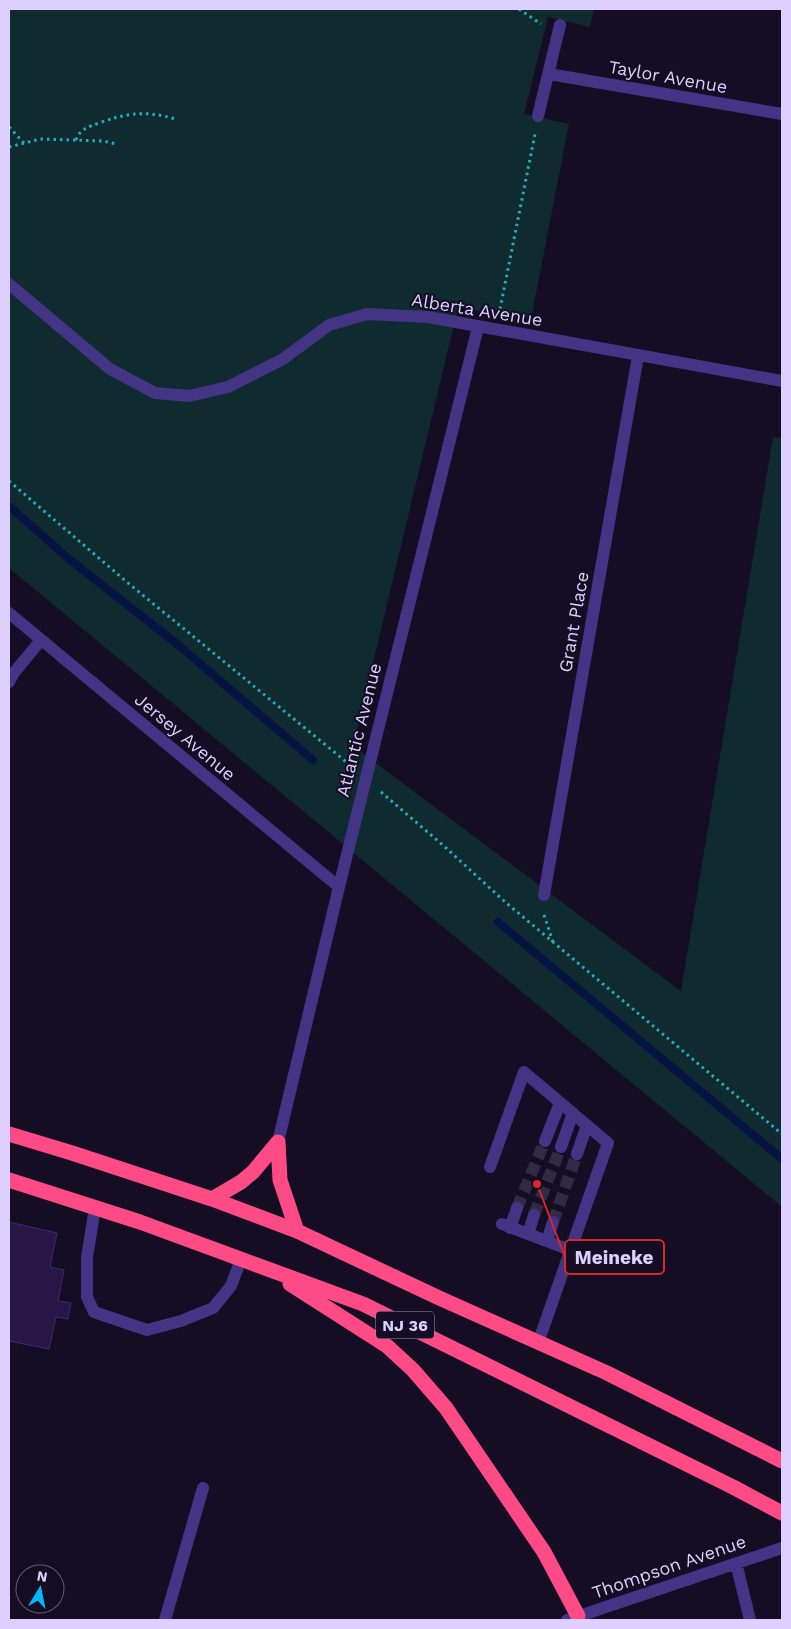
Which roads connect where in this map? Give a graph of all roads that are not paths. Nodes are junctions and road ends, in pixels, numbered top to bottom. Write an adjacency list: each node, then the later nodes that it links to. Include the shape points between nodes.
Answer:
1 (560, 25): 2 (street)
2 (549, 74): 3 (street, Taylor Avenue); 4 (street)
3 (782, 114)
4 (538, 116)
5 (9, 284): 6 (street, Alberta Avenue, via 110,368 155,393 188,396 228,387 283,359 329,326 367,314 428,317)
6 (478, 327): 7 (street, Alberta Avenue); 12 (street, Atlantic Avenue)
7 (638, 356): 8 (street, Alberta Avenue); 13 (street, Grant Place)
8 (782, 381)
9 (9, 612): 10 (street, Jersey Avenue)
10 (41, 640): 11 (street); 12 (street, Jersey Avenue)
11 (9, 682)
12 (339, 887): 19 (street, Atlantic Avenue)
13 (544, 895)
14 (560, 1103): 15 (street); 18 (street); 22 (street, via 524,1072)
15 (573, 1113): 16 (street); 20 (street)
16 (587, 1125): 21 (street); 32 (street, via 608,1142)
17 (9, 1134): 24 (highway, NJ 36)
18 (545, 1141)
19 (278, 1142): 24 (highway, via 253,1172); 29 (highway, via 280,1180)
20 (561, 1147)
21 (577, 1154)
22 (490, 1167)
23 (9, 1180): 25 (highway, NJ 36)
24 (212, 1199): 29 (highway, NJ 36)
25 (96, 1208): 33 (highway, NJ 36); 33 (street, via 87,1257 86,1297 94,1312 147,1330 181,1322 213,1308 230,1286)
26 (517, 1208): 30 (street, via 506,1226)
27 (534, 1215): 30 (street)
28 (553, 1222): 31 (street)
29 (297, 1231): 35 (highway, NJ 36)
30 (528, 1234): 31 (street)
31 (547, 1241): 32 (street)
32 (570, 1250): 35 (street)
33 (242, 1259): 34 (highway, NJ 36)
34 (266, 1268): 38 (highway, NJ 36, via 363,1304); 41 (highway, via 387,1346 413,1370 446,1408 544,1552)
35 (538, 1343): 36 (highway, NJ 36, via 607,1373)
36 (782, 1461)
37 (203, 1488): 42 (street)
38 (782, 1513)
39 (782, 1548): 40 (street, Thompson Avenue)
40 (736, 1563): 41 (street, Thompson Avenue); 43 (street)
41 (572, 1618)
42 (165, 1620)
43 (750, 1620)

